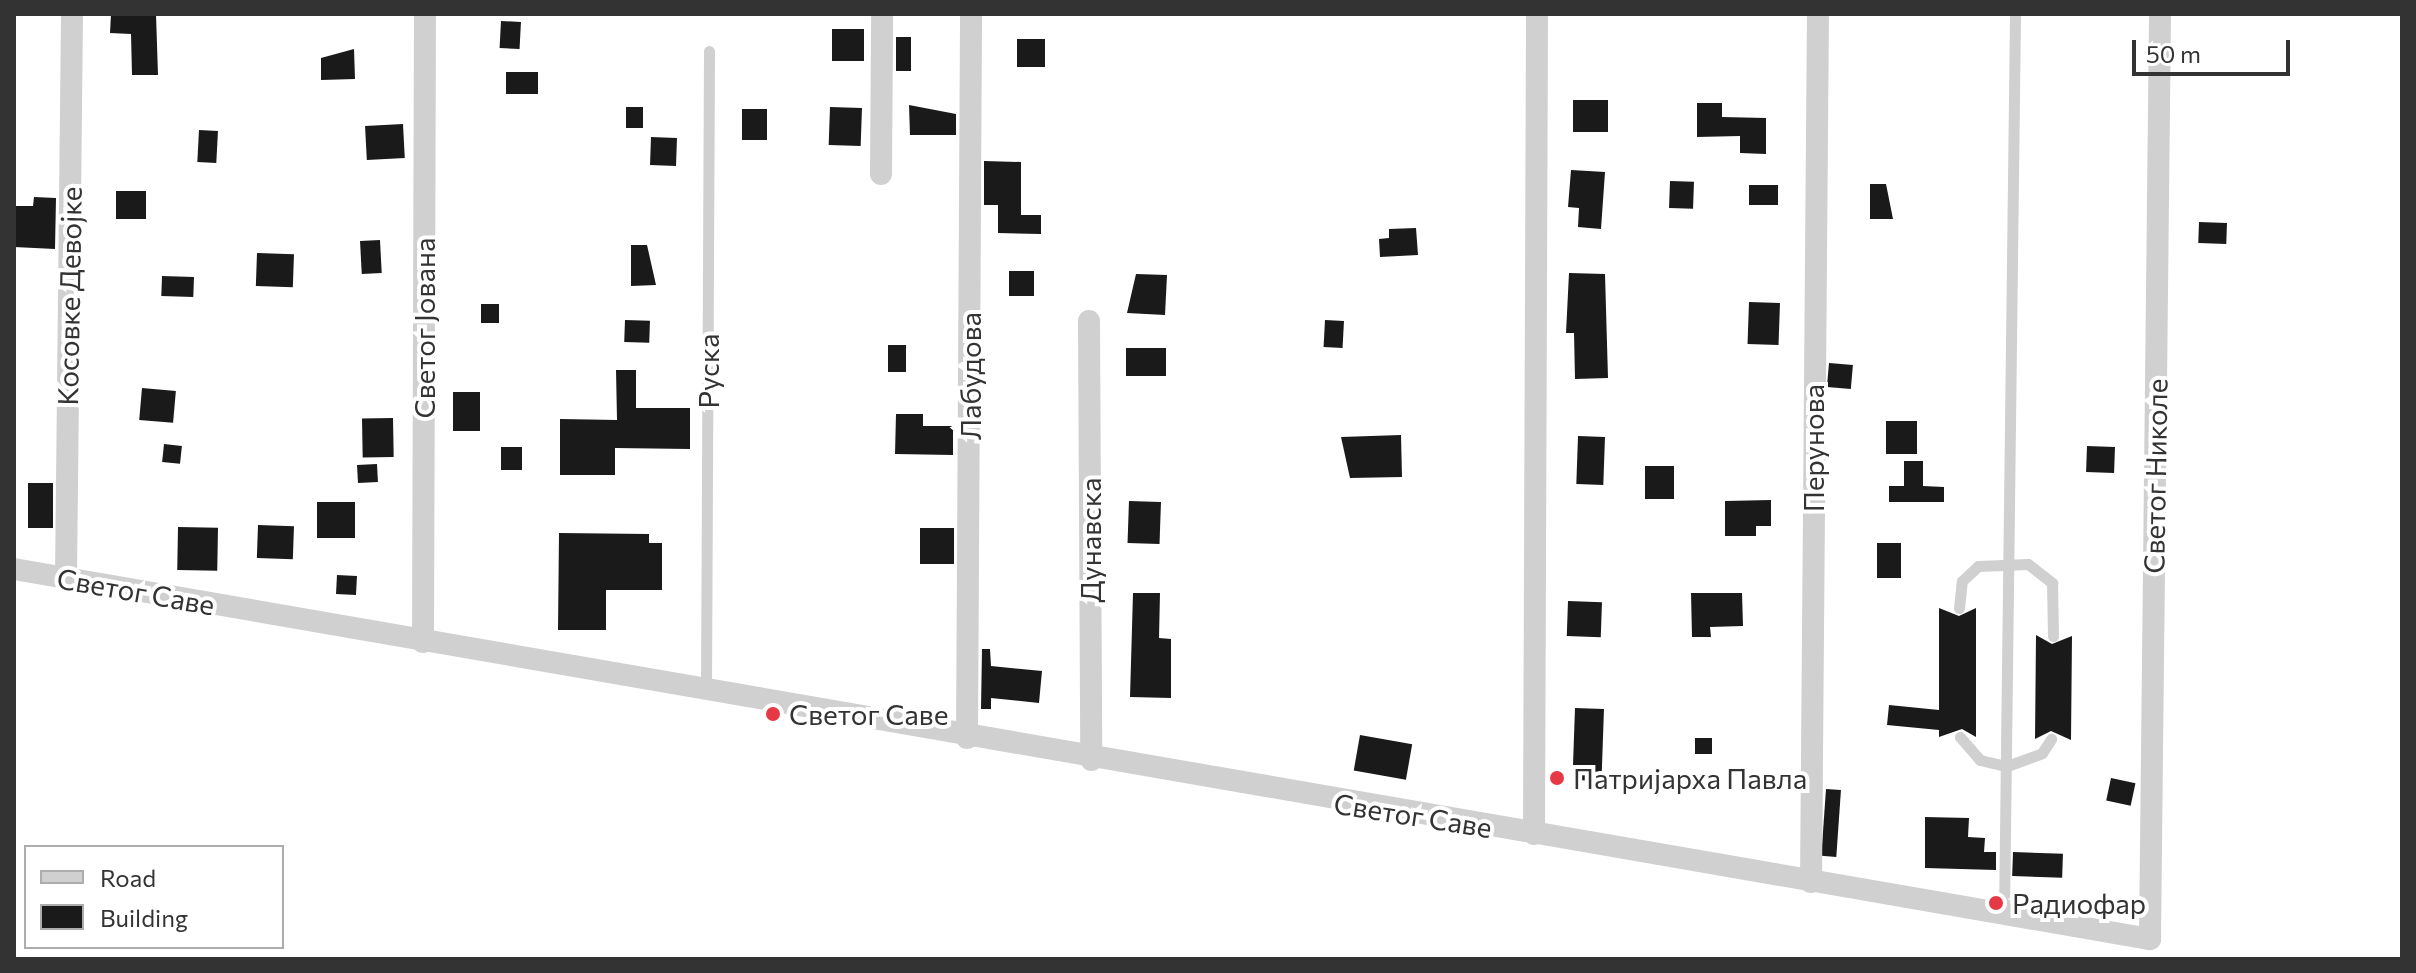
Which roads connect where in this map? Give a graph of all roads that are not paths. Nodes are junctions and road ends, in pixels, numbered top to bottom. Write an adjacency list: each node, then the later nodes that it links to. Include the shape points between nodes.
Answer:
1 (72, 14): 14 (street, Косовке Девојке)
2 (425, 14): 17 (street, Светог Јована)
3 (882, 14): 10 (street)
4 (971, 14): 20 (street, Лабудова)
5 (1537, 14): 24 (street)
6 (1818, 14): 25 (street, Перунова)
7 (2015, 14): 12 (lane)
8 (2160, 14): 27 (street, Светог Николе)
9 (709, 51): 18 (lane, Руска)
10 (881, 174)
11 (1089, 321): 22 (street, Дунавска)
12 (2008, 562): 15 (lane, via 1969,573); 16 (lane, via 2037,568 2052,583); 23 (lane)
13 (14, 569): 14 (street, Светог Саве)
14 (66, 578): 17 (street, Светог Саве)
15 (1959, 608)
16 (2053, 636)
17 (423, 642): 18 (street, Светог Саве)
18 (706, 691): 20 (street, Светог Саве)
19 (1960, 737): 23 (lane, via 1980,760)
20 (967, 738): 22 (street, Светог Саве)
21 (2051, 739): 23 (lane, via 2042,753)
22 (1091, 760): 24 (street, Светог Саве)
23 (2007, 766): 26 (lane)
24 (1534, 834): 25 (street, Светог Саве)
25 (1811, 882): 26 (street, Светог Саве)
26 (2004, 916): 27 (street, Светог Саве)
27 (2150, 939)

